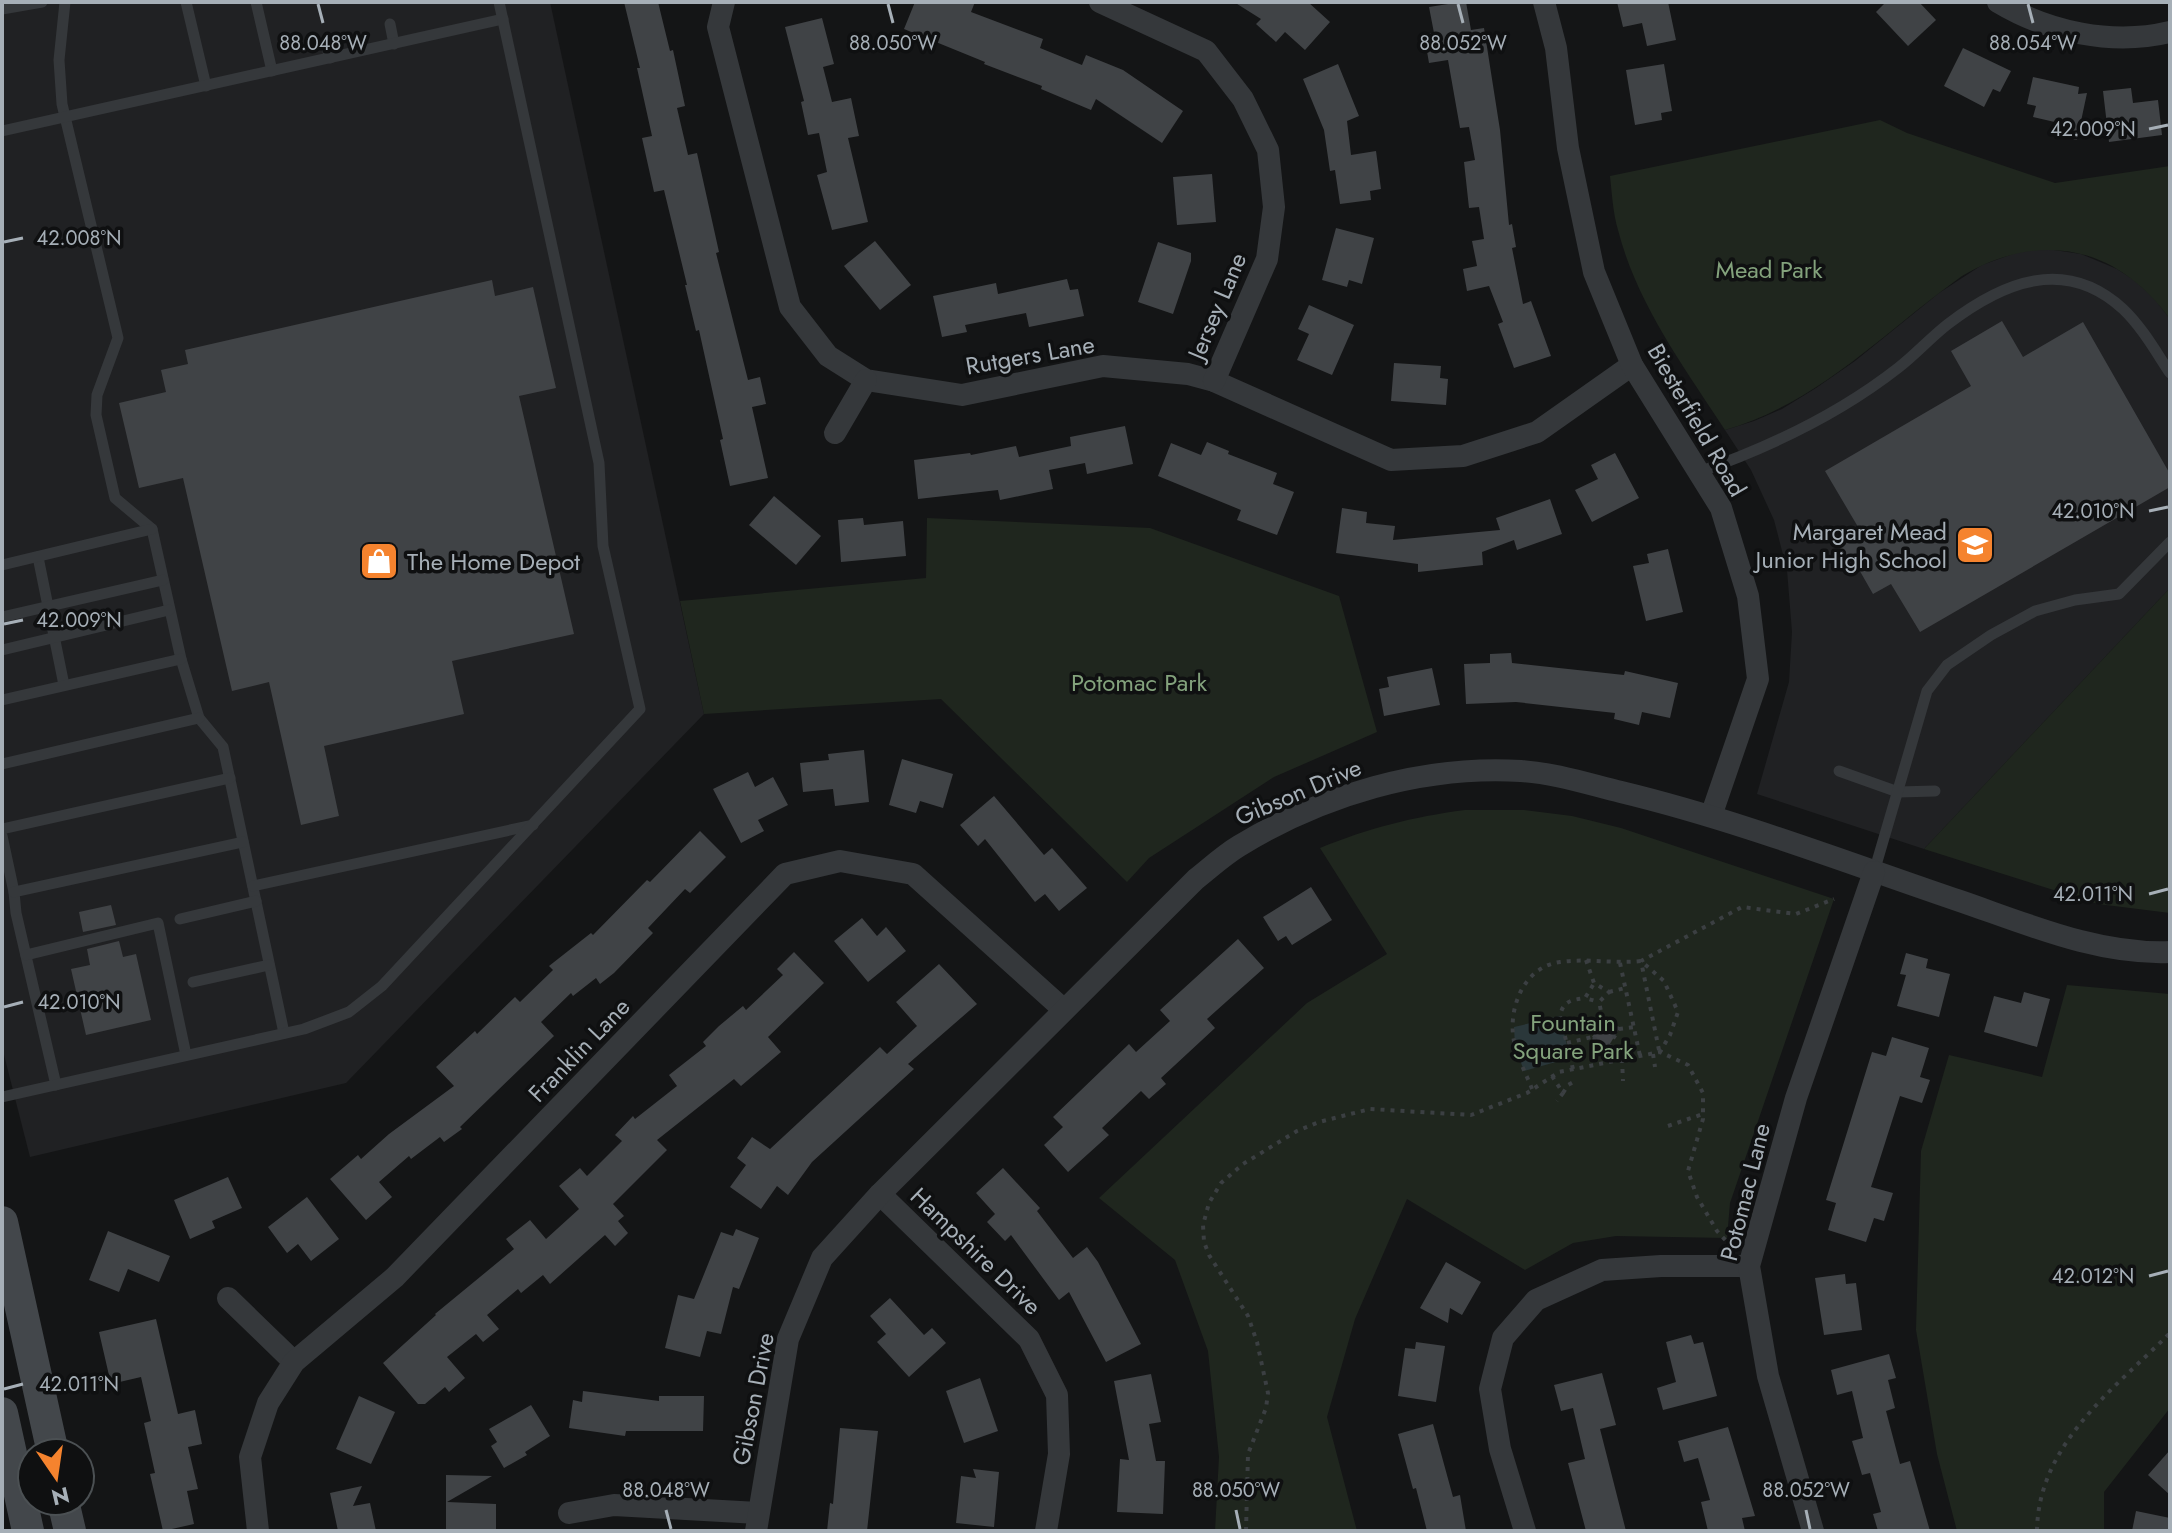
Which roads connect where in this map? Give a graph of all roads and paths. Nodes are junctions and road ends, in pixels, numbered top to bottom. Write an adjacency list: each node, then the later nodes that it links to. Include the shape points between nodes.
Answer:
1 (42, 2): 10 (lane)
2 (65, 2): 19 (lane, via 59,60)
3 (186, 2): 18 (lane)
4 (256, 2): 17 (lane)
5 (499, 2): 11 (lane)
6 (724, 2): 23 (street, Rutgers Lane, via 718,27 790,307 828,356)
7 (1100, 2): 24 (street, Jersey Lane, via 1206,51 1243,99 1268,150 1274,207 1267,259)
8 (1544, 2): 21 (street, Biesterfield Road, via 1594,272)
9 (1998, 2): 13 (street, via 2039,23 2077,33)
10 (2, 9)
11 (503, 19): 15 (lane, via 452,25); 47 (lane, via 599,463 603,546 640,709)
12 (390, 24): 15 (lane)
13 (2170, 32)
14 (325, 41): 16 (lane)
15 (394, 44): 16 (lane)
16 (330, 58): 17 (lane)
17 (272, 71): 18 (lane)
18 (206, 86): 19 (lane)
19 (66, 117): 20 (lane); 27 (lane, via 118,338 97,395 96,415 115,498)
20 (2, 131)
21 (1632, 365): 24 (street, Rutgers Lane, via 1537,432 1463,456 1391,460); 26 (street, Biesterfield Road)
22 (2170, 373): 26 (lane, via 2123,308 2084,285 2031,279 1978,303 1898,368 1800,431)
23 (866, 380): 24 (street, Rutgers Lane, via 962,395 1103,366); 25 (street)
24 (1214, 381)
25 (835, 433)
26 (1699, 472): 46 (street, Biesterfield Road, via 1721,508 1748,596 1758,679)
27 (152, 529): 29 (lane); 31 (lane)
28 (2170, 542): 45 (lane, via 2119,594 2035,611 1947,665 1927,691)
29 (38, 557): 30 (lane); 32 (lane)
30 (2, 565)
31 (163, 580): 32 (lane); 33 (lane)
32 (49, 606): 34 (lane); 35 (lane)
33 (169, 610): 35 (lane); 37 (lane)
34 (2, 617)
35 (55, 637): 36 (lane); 38 (lane)
36 (2, 650)
37 (181, 659): 38 (lane); 40 (lane)
38 (64, 685): 39 (lane)
39 (2, 700)
40 (199, 718): 41 (lane); 43 (lane, via 223,747)
41 (2, 764)
42 (1839, 771): 45 (lane)
43 (230, 778): 48 (lane); 50 (lane)
44 (1935, 791): 45 (lane)
45 (1898, 792): 51 (lane)
46 (1711, 816): 51 (street, Gibson Drive); 69 (street, Gibson Drive, via 1525,771 1449,772 1391,782 1315,808 1237,847 1196,879)
47 (533, 825): 52 (lane); 73 (lane, via 382,986 349,1012)
48 (2, 829)
49 (2, 836): 53 (lane)
50 (243, 842): 52 (lane); 53 (lane)
51 (1874, 872): 57 (street, Gibson Drive, via 2068,938 2143,953); 98 (street, Potomac Lane, via 1796,1098)
52 (253, 886): 55 (lane)
53 (14, 892): 58 (lane)
54 (1834, 899): 60 (path, via 1796,914 1742,907)
55 (256, 901): 56 (lane); 62 (lane)
56 (180, 919)
57 (2170, 952)
58 (26, 955): 79 (lane, via 158,923); 88 (lane)
59 (1586, 960): 61 (path); 64 (path); 89 (path, via 1557,962 1533,973 1514,1001 1515,1046)
60 (1641, 961): 61 (path); 77 (path); 77 (path, via 1664,981 1678,1012)
61 (1620, 963): 65 (path)
62 (269, 965): 63 (lane); 73 (lane)
63 (193, 982)
64 (1594, 983): 66 (path); 67 (path)
65 (1625, 988): 66 (path); 71 (path)
66 (1609, 992): 68 (path)
67 (1585, 998): 68 (path); 75 (path, via 1568,1001 1562,1008)
68 (1599, 1002): 70 (path)
69 (1064, 1010): 95 (street, Gibson Drive); 101 (street, Franklin Lane, via 913,874 840,861 785,874 395,1277)
70 (1603, 1020): 72 (path); 74 (path)
71 (1634, 1027): 72 (path); 80 (path)
72 (1619, 1029): 76 (path)
73 (284, 1033): 79 (lane)
74 (1592, 1037): 75 (path); 76 (path)
75 (1566, 1044): 84 (path)
76 (1608, 1047): 82 (path)
77 (1660, 1052): 78 (path); 93 (path, via 1688,1065 1703,1093)
78 (1653, 1054): 80 (path); 83 (path)
79 (186, 1055): 88 (lane)
80 (1640, 1056): 81 (path)
81 (1622, 1059): 82 (path); 87 (path)
82 (1610, 1062): 84 (path)
83 (1655, 1067)
84 (1573, 1069): 85 (path)
85 (1552, 1076): 89 (path); 90 (path)
86 (1577, 1080): 90 (path)
87 (1623, 1081)
88 (56, 1085): 91 (lane)
89 (1532, 1089): 109 (path, via 1471,1115 1370,1109 1319,1122 1243,1164 1221,1183 1209,1203 1204,1242 1248,1316 1268,1393 1248,1454)
90 (1563, 1093): 92 (path)
91 (2, 1097)
92 (1557, 1101)
93 (1703, 1114): 94 (path); 97 (path, via 1688,1171 1697,1197)
94 (1668, 1126)
95 (880, 1194): 105 (street, Gibson Drive, via 822,1258 788,1339); 108 (street, Hampshire Drive, via 1029,1339 1057,1395 1059,1454)
96 (2, 1222): 103 (main road)
97 (1731, 1246)
98 (1749, 1266): 110 (street, via 1602,1270 1536,1300 1503,1338 1490,1389 1500,1449); 111 (street, Potomac Lane, via 1768,1376)
99 (228, 1298): 101 (street)
100 (2170, 1333): 112 (path, via 2063,1445 2041,1497)
101 (294, 1362): 107 (street, Franklin Lane, via 268,1403 250,1457)
102 (2, 1413): 106 (main road)
103 (49, 1437)
104 (569, 1513): 105 (street, via 614,1505)
105 (757, 1522)
106 (28, 1531)
107 (258, 1531)
108 (1046, 1531)
109 (1246, 1531)
110 (1525, 1531)
111 (1813, 1531)
112 (2037, 1531)

